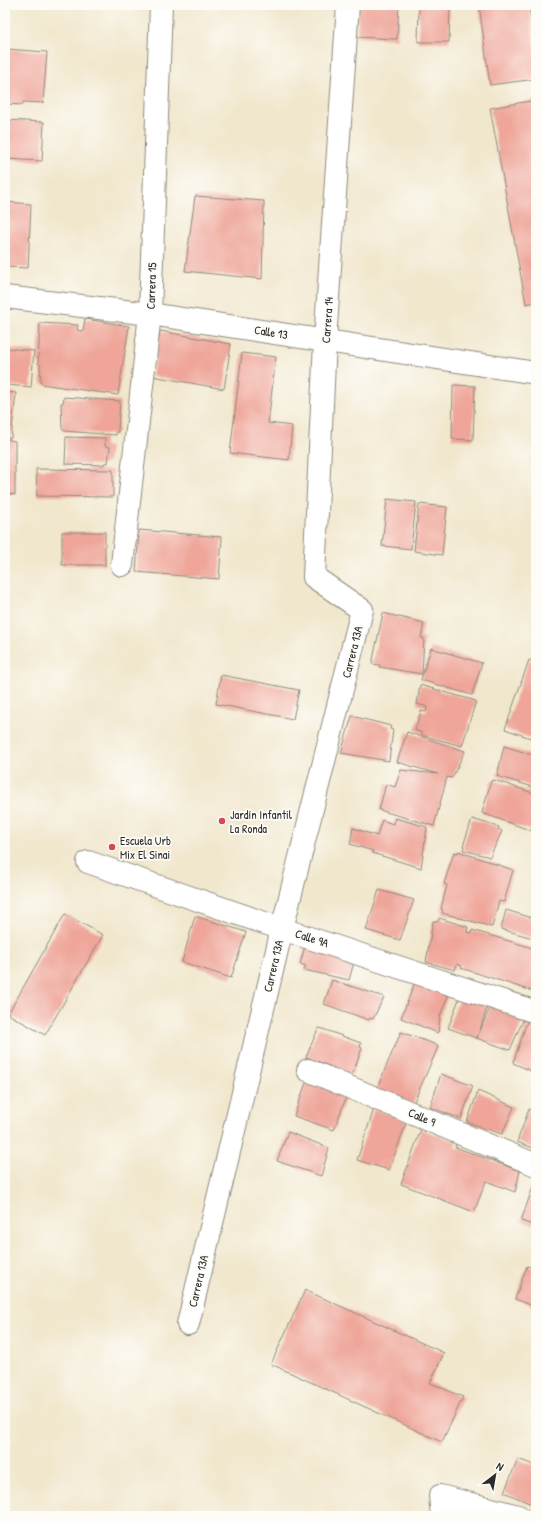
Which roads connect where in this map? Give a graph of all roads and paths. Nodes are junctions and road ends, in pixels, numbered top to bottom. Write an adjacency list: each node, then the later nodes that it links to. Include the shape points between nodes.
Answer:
1 (161, 5): 4 (street, Carrera 15)
2 (348, 5): 5 (street, Carrera 14)
3 (5, 297): 4 (street, Calle 13)
4 (150, 314): 5 (street, Calle 13); 7 (street, Carrera 15)
5 (325, 341): 6 (street, Calle 13); 8 (street, Carrera 14, via 314,577)
6 (536, 373)
7 (122, 565)
8 (362, 610): 10 (street, Carrera 13A)
9 (88, 862): 10 (street, Calle 9A)
10 (282, 928): 11 (street, Calle 9A); 14 (street, Carrera 13A)
11 (536, 1012)
12 (308, 1070): 13 (street, Calle 9)
13 (536, 1165)
14 (188, 1324)
15 (441, 1506): 16 (street)
16 (518, 1516)

